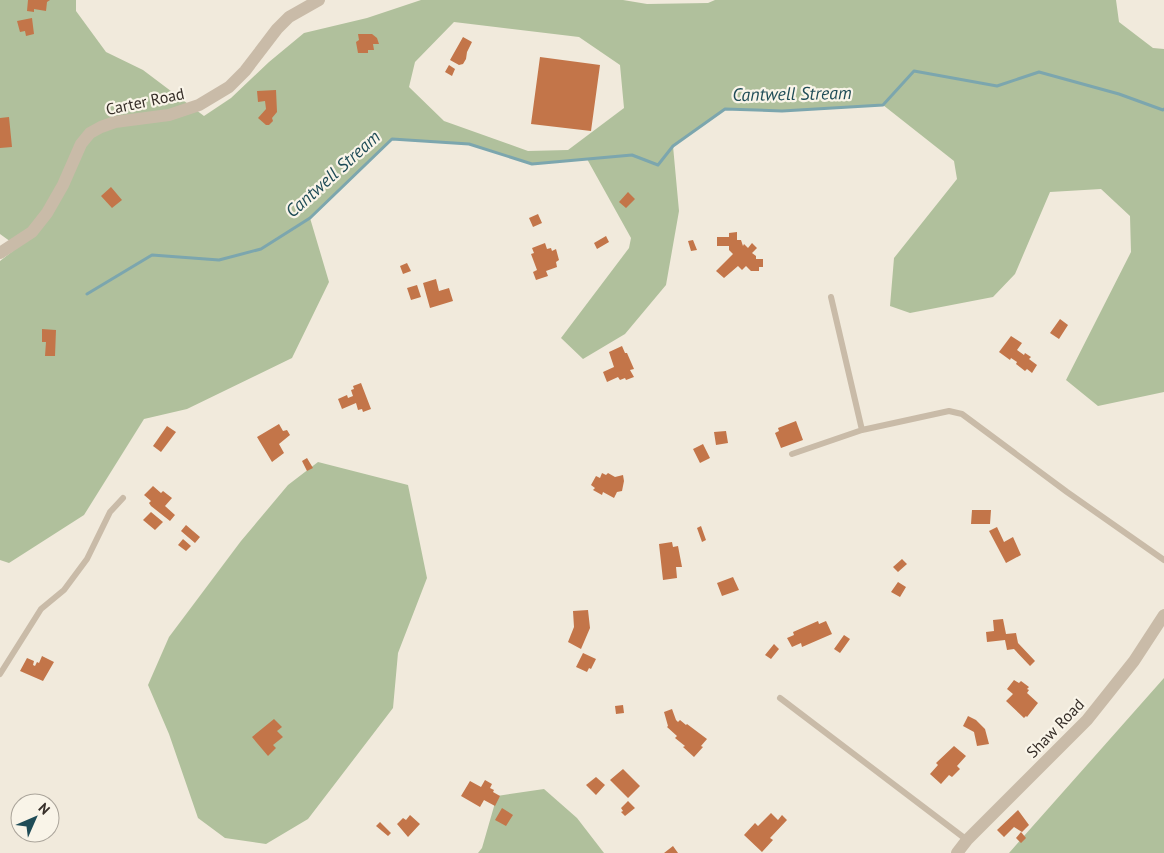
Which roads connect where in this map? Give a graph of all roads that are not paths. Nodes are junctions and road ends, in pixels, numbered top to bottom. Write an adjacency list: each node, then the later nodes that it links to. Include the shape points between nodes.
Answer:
1 (319, 0): 2 (street, Carter Road, via 289,17 245,71 229,86 199,105 169,115 115,122 90,133 81,144 47,213 32,232)
2 (0, 253)
3 (832, 298): 4 (lane)
4 (862, 430): 5 (lane); 7 (lane, via 949,411 962,414)
5 (792, 454)
6 (123, 498): 9 (lane, via 110,512 87,559 64,590 41,609)
7 (1164, 560)
8 (1164, 615): 11 (street, Shaw Road, via 1134,661 1087,720)
9 (0, 674)
10 (780, 698): 11 (lane)
11 (968, 840): 12 (street, Shaw Road)
12 (957, 853)

